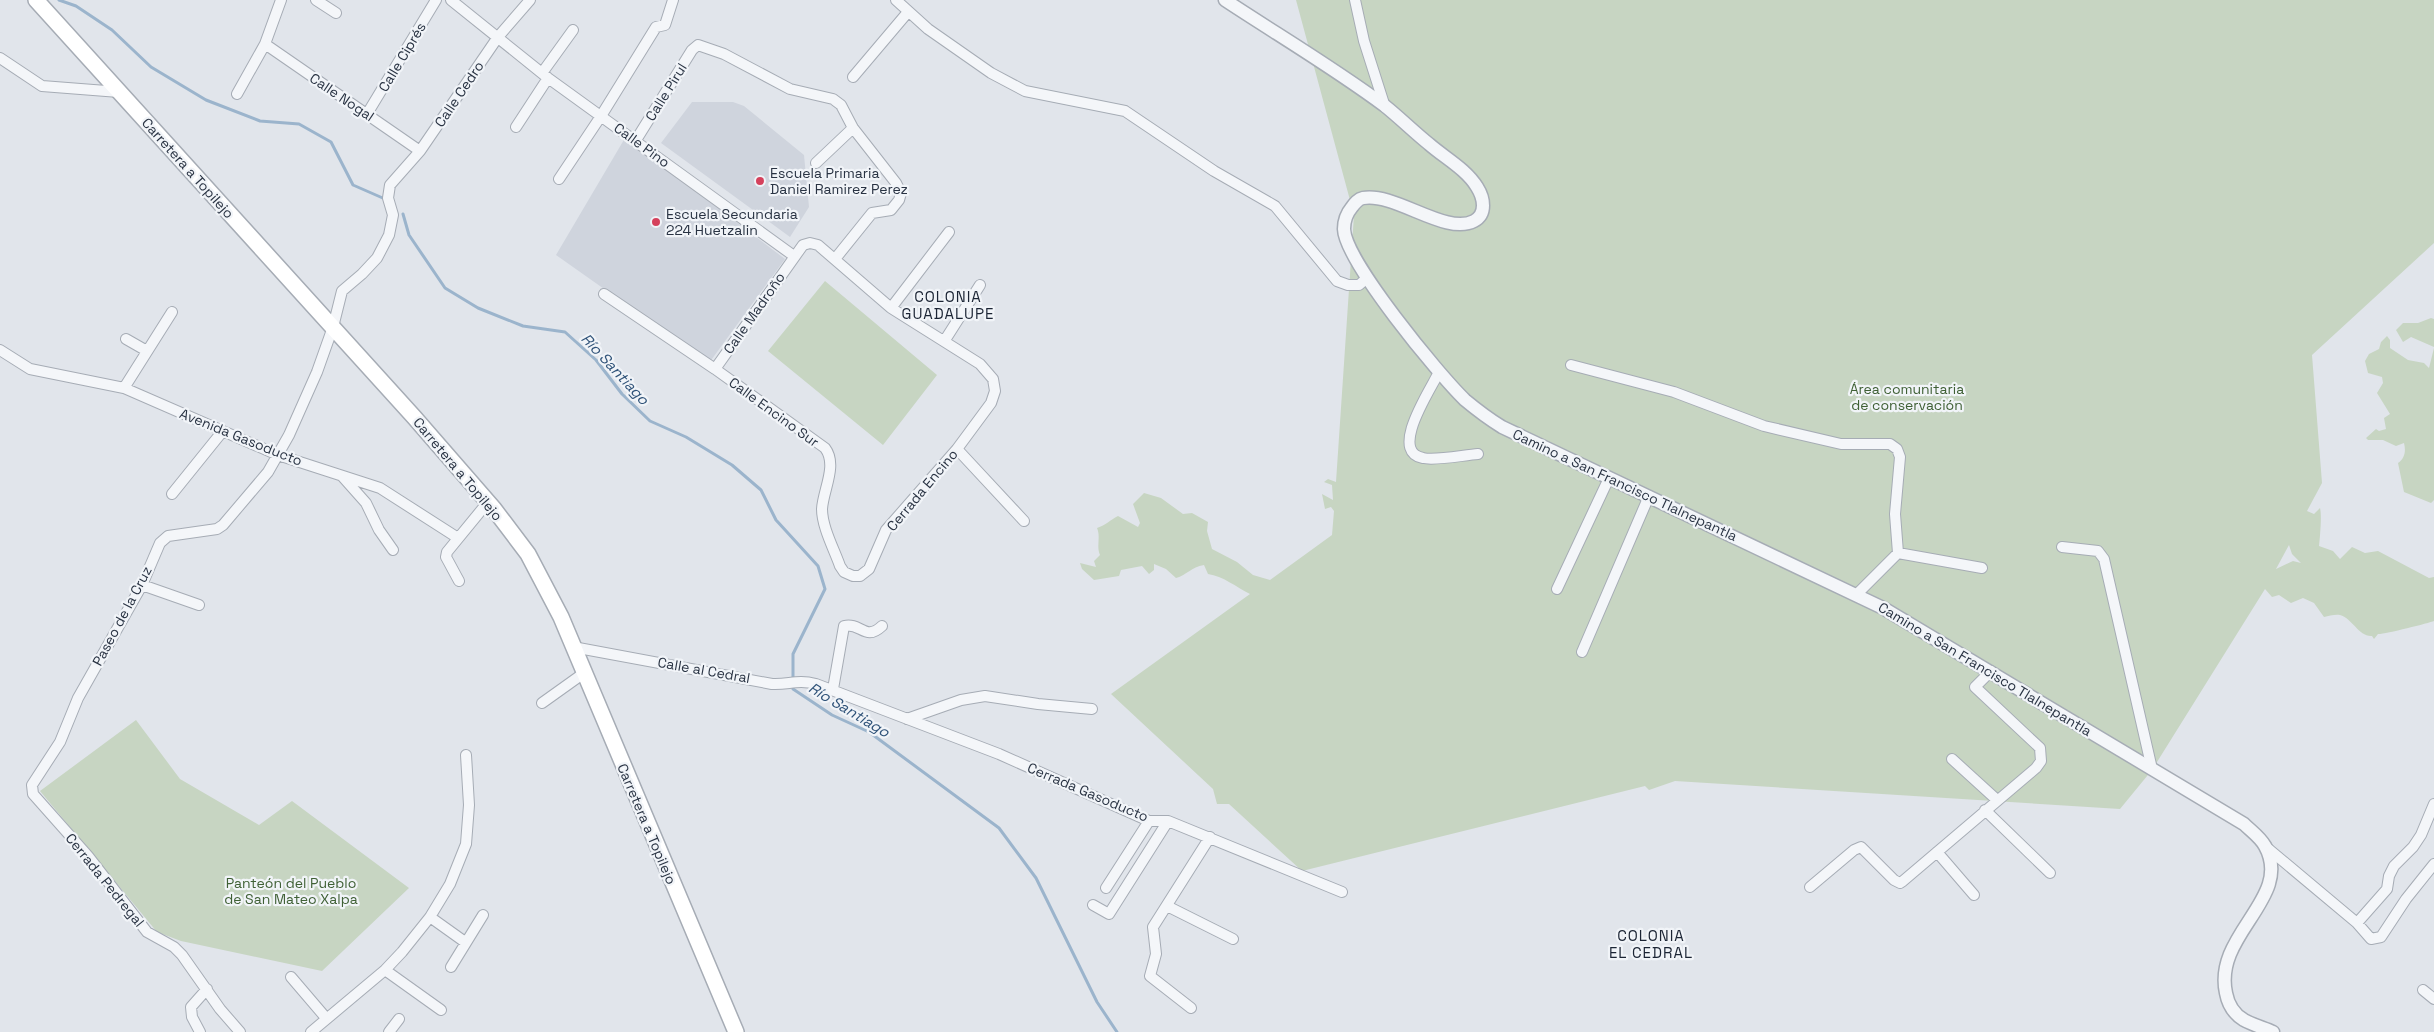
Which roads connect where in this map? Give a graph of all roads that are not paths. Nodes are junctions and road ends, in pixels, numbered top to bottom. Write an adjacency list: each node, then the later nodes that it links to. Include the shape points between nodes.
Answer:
1 (36, 0): 19 (main road, Carretera a Topilejo)
2 (281, 0): 15 (street)
3 (316, 0): 11 (street)
4 (436, 0): 22 (street, Calle Ciprés)
5 (451, 0): 14 (street, Calle Pino)
6 (530, 0): 14 (street, Calle Cedro)
7 (673, 0): 23 (street, via 665,25 656,27)
8 (896, 0): 12 (street)
9 (1225, 0): 21 (street, Camino a San Francisco Tlalnepantla)
10 (1355, 0): 21 (street)
11 (336, 12)
12 (908, 12): 18 (street); 33 (street, via 991,73 1026,91 1124,111 1214,171 1275,206 1337,281 1359,285)
13 (573, 30): 17 (street)
14 (498, 37): 17 (street, Calle Pino); 27 (street, Calle Cedro)
15 (265, 44): 20 (street); 22 (street, Calle Nogal)
16 (0, 58): 19 (street, via 42,86)
17 (545, 76): 23 (street, Calle Pino); 24 (street)
18 (853, 77)
19 (119, 92): 38 (main road, Carretera a Topilejo)
20 (237, 94)
21 (1385, 107): 33 (street, Camino a San Francisco Tlalnepantla, via 1464,172 1478,187 1484,210 1473,222 1464,224 1376,199 1364,198 1356,202 1349,211 1344,230)
22 (367, 114): 27 (street, Calle Nogal)
23 (601, 116): 26 (street, Calle Pino); 29 (street)
24 (516, 127)
25 (853, 128): 26 (street, Calle Pirul, via 841,104 833,99 790,89 724,54 698,45); 28 (street); 32 (street, via 901,193 890,210 872,213)
26 (636, 140): 31 (street, Calle Pino)
27 (420, 151): 38 (street, Paseo de la Cruz, via 390,185 388,198 393,215 389,235 377,258 342,291)
28 (816, 163)
29 (559, 179)
30 (949, 232): 36 (street)
31 (794, 256): 32 (street, via 803,245 810,243 818,245); 44 (street, Calle Madroño)
32 (835, 259): 36 (street)
33 (1366, 278): 45 (street, Camino a San Francisco Tlalnepantla)
34 (980, 285): 40 (street)
35 (604, 294): 44 (street)
36 (891, 308): 40 (street)
37 (172, 312): 42 (street)
38 (333, 327): 50 (street, Paseo de la Cruz, via 304,405); 55 (main road, Carretera a Topilejo)
39 (126, 340): 42 (street)
40 (945, 340): 48 (street, Cerrada Encino, via 980,364 993,379 995,391 991,403)
41 (0, 350): 46 (street, Avenida Gasoducto, via 30,369)
42 (147, 351): 46 (street)
43 (1571, 365): 60 (street, via 1674,392 1764,426 1841,444 1890,444 1900,457 1895,514)
44 (715, 369): 62 (street, Calle Encino Sur, via 825,448 830,455 822,510)
45 (1439, 372): 49 (street, via 1409,434 1408,446 1412,453 1424,459); 52 (street, Camino a San Francisco Tlalnepantla, via 1464,399 1502,427)
46 (124, 388): 47 (street, Avenida Gasoducto)
47 (222, 432): 50 (street, Avenida Gasoducto); 53 (street)
48 (957, 449): 56 (street); 62 (street, Cerrada Encino, via 886,530 869,569 860,576)
49 (1478, 454)
50 (278, 455): 51 (street, Avenida Gasoducto); 64 (street, Paseo de la Cruz, via 268,472 223,526 168,536 160,543)
51 (342, 476): 57 (street, Avenida Gasoducto, via 380,488); 59 (street, via 366,503 379,530)
52 (1609, 478): 54 (street, Camino a San Francisco Tlalnepantla); 65 (street)
53 (172, 494)
54 (1649, 496): 66 (street, Camino a San Francisco Tlalnepantla); 70 (street)
55 (488, 502): 57 (street); 69 (main road, Carretera a Topilejo, via 528,554)
56 (1024, 521)
57 (458, 538): 63 (street, via 446,558)
58 (2062, 548): 79 (street, via 2098,551 2104,559)
59 (394, 550)
60 (1898, 553): 61 (street); 66 (street)
61 (1982, 568)
62 (844, 572)
63 (459, 581)
64 (142, 585): 67 (street); 80 (street, Paseo de la Cruz, via 78,698 60,742)
65 (1557, 589)
66 (1856, 595): 71 (street, Camino a San Francisco Tlalnepantla)
67 (199, 605)
68 (882, 626): 73 (street, via 869,633 848,624 844,626)
69 (573, 647): 72 (main road, Carretera a Topilejo); 73 (street, Calle al Cedral, via 782,685 795,680)
70 (1582, 652)
71 (1991, 671): 79 (street, Camino a San Francisco Tlalnepantla); 81 (street, via 1975,688 2040,748 2042,755 2042,761 2036,768)
72 (584, 673): 74 (street); 116 (main road, Carretera a Topilejo)
73 (833, 689): 76 (street, Cerrada Gasoducto)
74 (542, 703)
75 (1092, 709): 76 (street, via 985,696 961,700)
76 (907, 719): 84 (street, Cerrada Gasoducto, via 999,754)
77 (466, 756): 98 (street, via 469,805 466,844 454,876)
78 (1952, 759): 81 (street)
79 (2152, 769): 87 (street, Camino a San Francisco Tlalnepantla, via 2244,824)
80 (31, 790): 105 (street, Cerrada Pedregal, via 147,932 174,947)
81 (1997, 800): 83 (street)
82 (2434, 804): 99 (street, via 2422,835 2394,866 2387,888)
83 (1985, 810): 88 (street); 90 (street)
84 (1149, 821): 85 (street, Cerrada Gasoducto); 92 (street)
85 (1168, 821): 86 (street, Cerrada Gasoducto); 95 (street, via 1109,914)
86 (1210, 837): 93 (street, Cerrada Gasoducto); 96 (street)
87 (2265, 846): 99 (street); 117 (street, via 2270,882 2266,894 2235,942 2224,967 2223,980 2231,1008 2244,1020)
88 (1937, 852): 91 (street, via 1900,883 1861,847); 94 (street)
89 (2434, 864): 99 (street, via 2381,938 2371,939)
90 (2050, 873)
91 (1810, 887)
92 (1106, 888)
93 (1342, 892)
94 (1974, 895)
95 (1094, 905)
96 (1167, 906): 100 (street); 108 (street, via 1153,927 1156,954 1150,976)
97 (483, 915): 101 (street)
98 (430, 917): 101 (street); 103 (street)
99 (2357, 923)
100 (1233, 939)
101 (465, 942): 102 (street)
102 (451, 967)
103 (385, 970): 109 (street); 110 (street)
104 (291, 978): 110 (street)
105 (207, 989): 112 (street, via 191,1007); 113 (street, Cerrada Pedregal)
106 (2423, 990): 107 (street)
107 (2434, 999)
108 (1191, 1008)
109 (441, 1010)
110 (326, 1018): 114 (street)
111 (399, 1019): 115 (street)
112 (200, 1032)
113 (240, 1032)
114 (311, 1032)
115 (388, 1032)
116 (736, 1032)
117 (2273, 1032)

